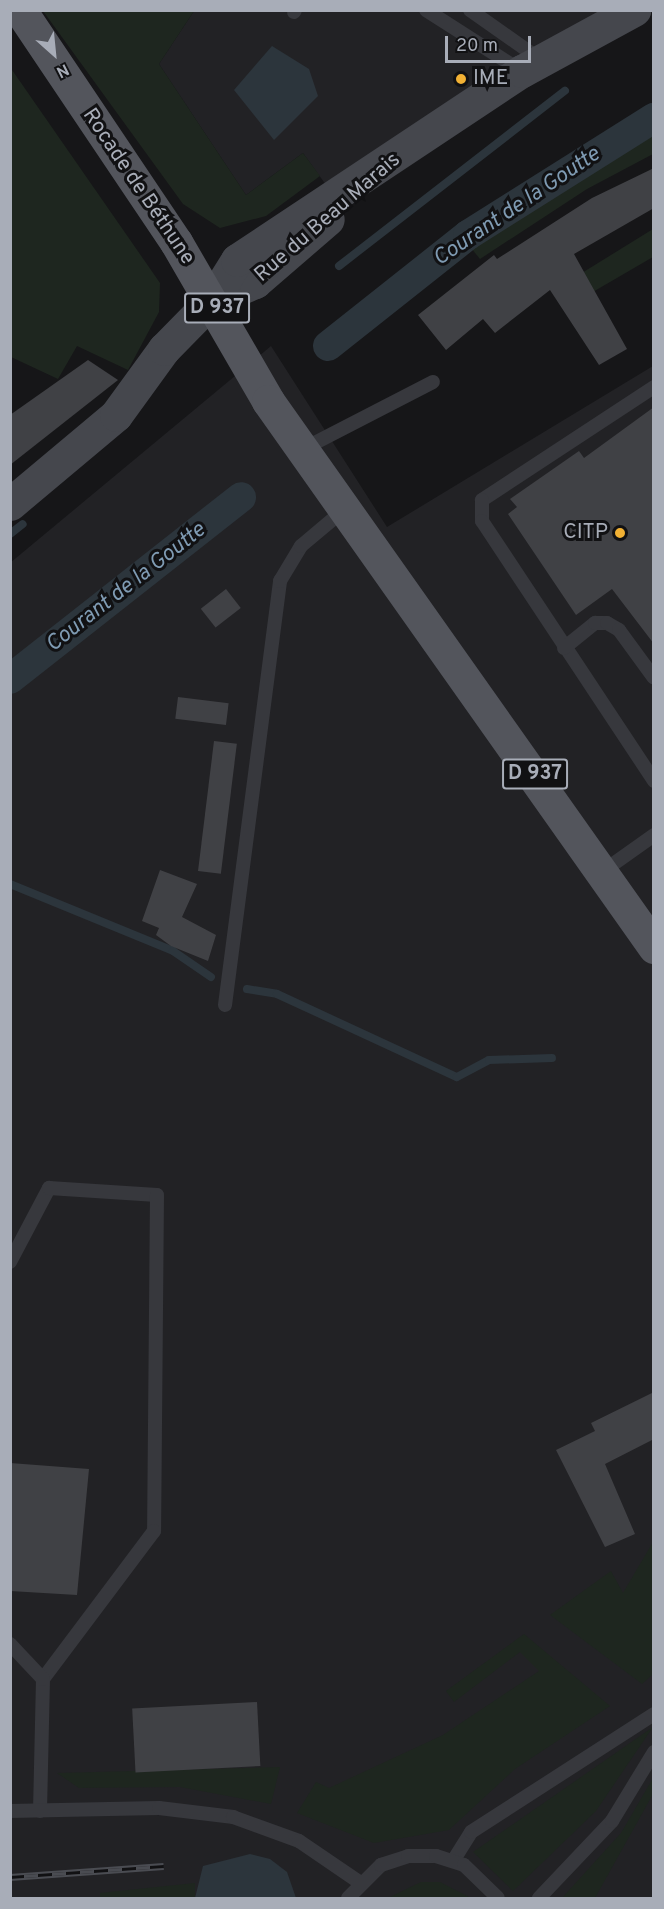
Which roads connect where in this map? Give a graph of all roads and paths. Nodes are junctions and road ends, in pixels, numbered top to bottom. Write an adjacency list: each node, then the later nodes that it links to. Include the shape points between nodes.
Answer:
1 (20, 10): 6 (main road, Rocade de Béthune / D 937)
2 (426, 10): 5 (lane)
3 (470, 10): 5 (lane)
4 (634, 10): 5 (street, Rue du Beau Marais)
5 (531, 65): 6 (street, Rue du Beau Marais, via 237,260)
6 (212, 300): 9 (main road, Rocade de Béthune / D 937, via 268,401); 10 (street, Rue du Beau Marais, via 164,349 116,415)
7 (433, 382): 9 (lane)
8 (654, 387): 12 (lane, via 482,500 482,521)
9 (305, 448): 11 (main road, Rocade de Béthune / D 937)
10 (10, 504)
11 (346, 507): 16 (main road, Rocade de Béthune / D 937); 18 (lane, via 301,546 280,581)
12 (564, 648): 13 (lane, via 595,623 606,623 619,630); 14 (lane)
13 (654, 678)
14 (654, 781)
15 (654, 835): 16 (lane)
16 (602, 872): 17 (main road, D 937)
17 (654, 947)
18 (225, 1005)
19 (10, 1262): 21 (lane, via 49,1188 157,1195 154,1531)
20 (10, 1644): 21 (lane)
21 (43, 1679): 25 (lane)
22 (654, 1714): 26 (lane, via 471,1832)
23 (654, 1752): 30 (lane, via 612,1821)
24 (10, 1811): 25 (lane)
25 (40, 1811): 27 (lane, via 159,1808 233,1818 299,1841)
26 (453, 1861): 27 (lane, via 408,1856 381,1865); 29 (lane, via 488,1883)
27 (358, 1882): 28 (lane)
28 (348, 1899)
29 (498, 1899)
30 (539, 1899)

